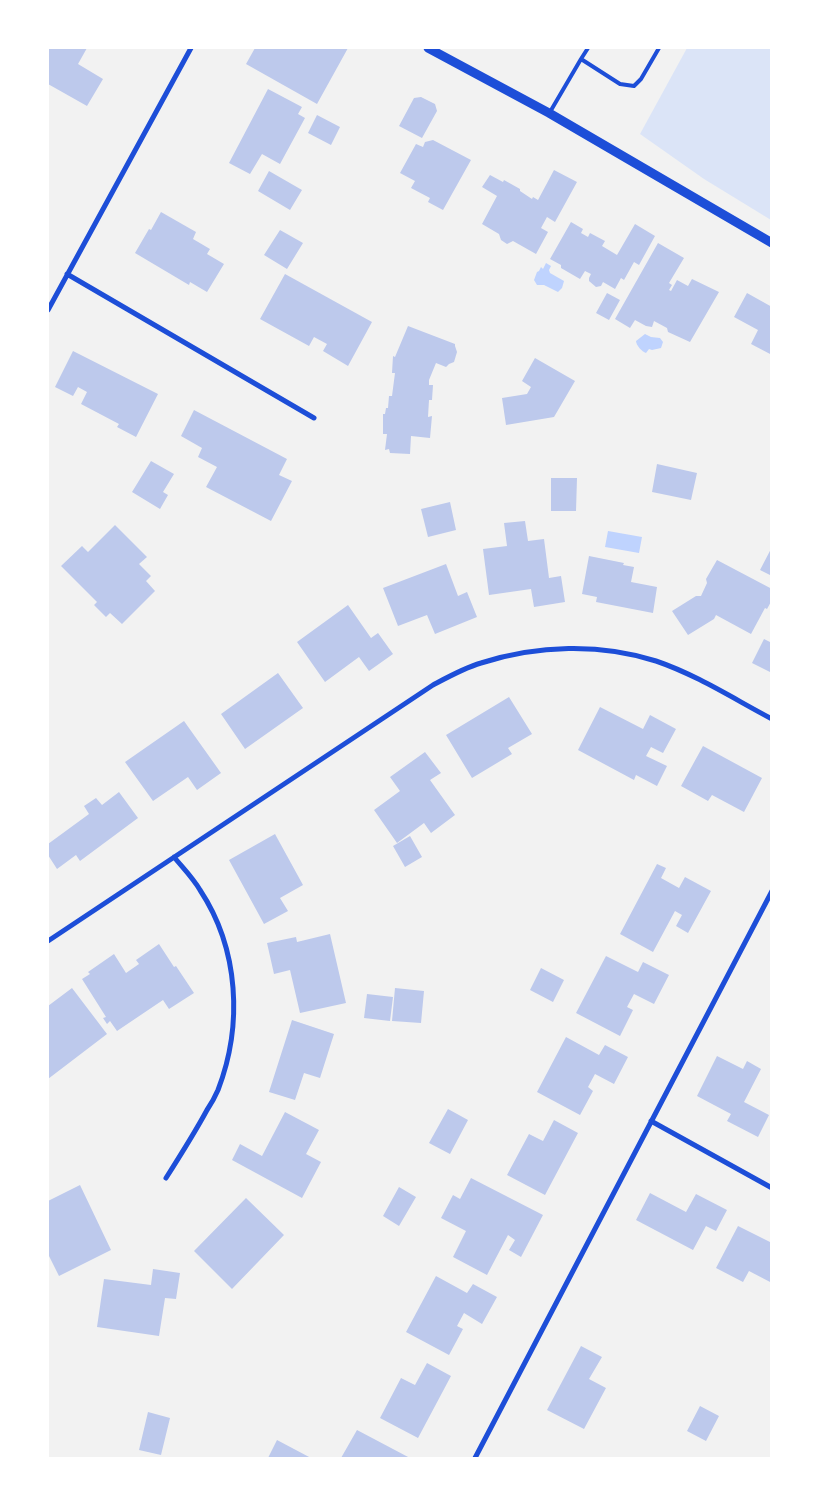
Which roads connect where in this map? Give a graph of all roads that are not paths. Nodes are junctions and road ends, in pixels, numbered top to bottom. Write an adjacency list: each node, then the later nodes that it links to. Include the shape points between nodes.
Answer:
1 (191, 48): 8 (street)
2 (428, 48): 6 (street)
3 (588, 48): 5 (lane)
4 (659, 48): 5 (lane, via 634,86 620,84)
5 (581, 59): 6 (lane)
6 (549, 113): 7 (street)
7 (772, 243)
8 (68, 274): 9 (street); 10 (street)
9 (48, 310)
10 (314, 418)
11 (772, 719): 12 (street, via 657,661 593,648 531,650 480,663 432,685)
12 (174, 857): 14 (street); 16 (street, via 200,890 219,927 231,968 234,1010 230,1051 217,1091)
13 (772, 891): 15 (street)
14 (48, 941)
15 (651, 1121): 17 (street); 18 (street)
16 (166, 1178)
17 (772, 1188)
18 (475, 1458)

